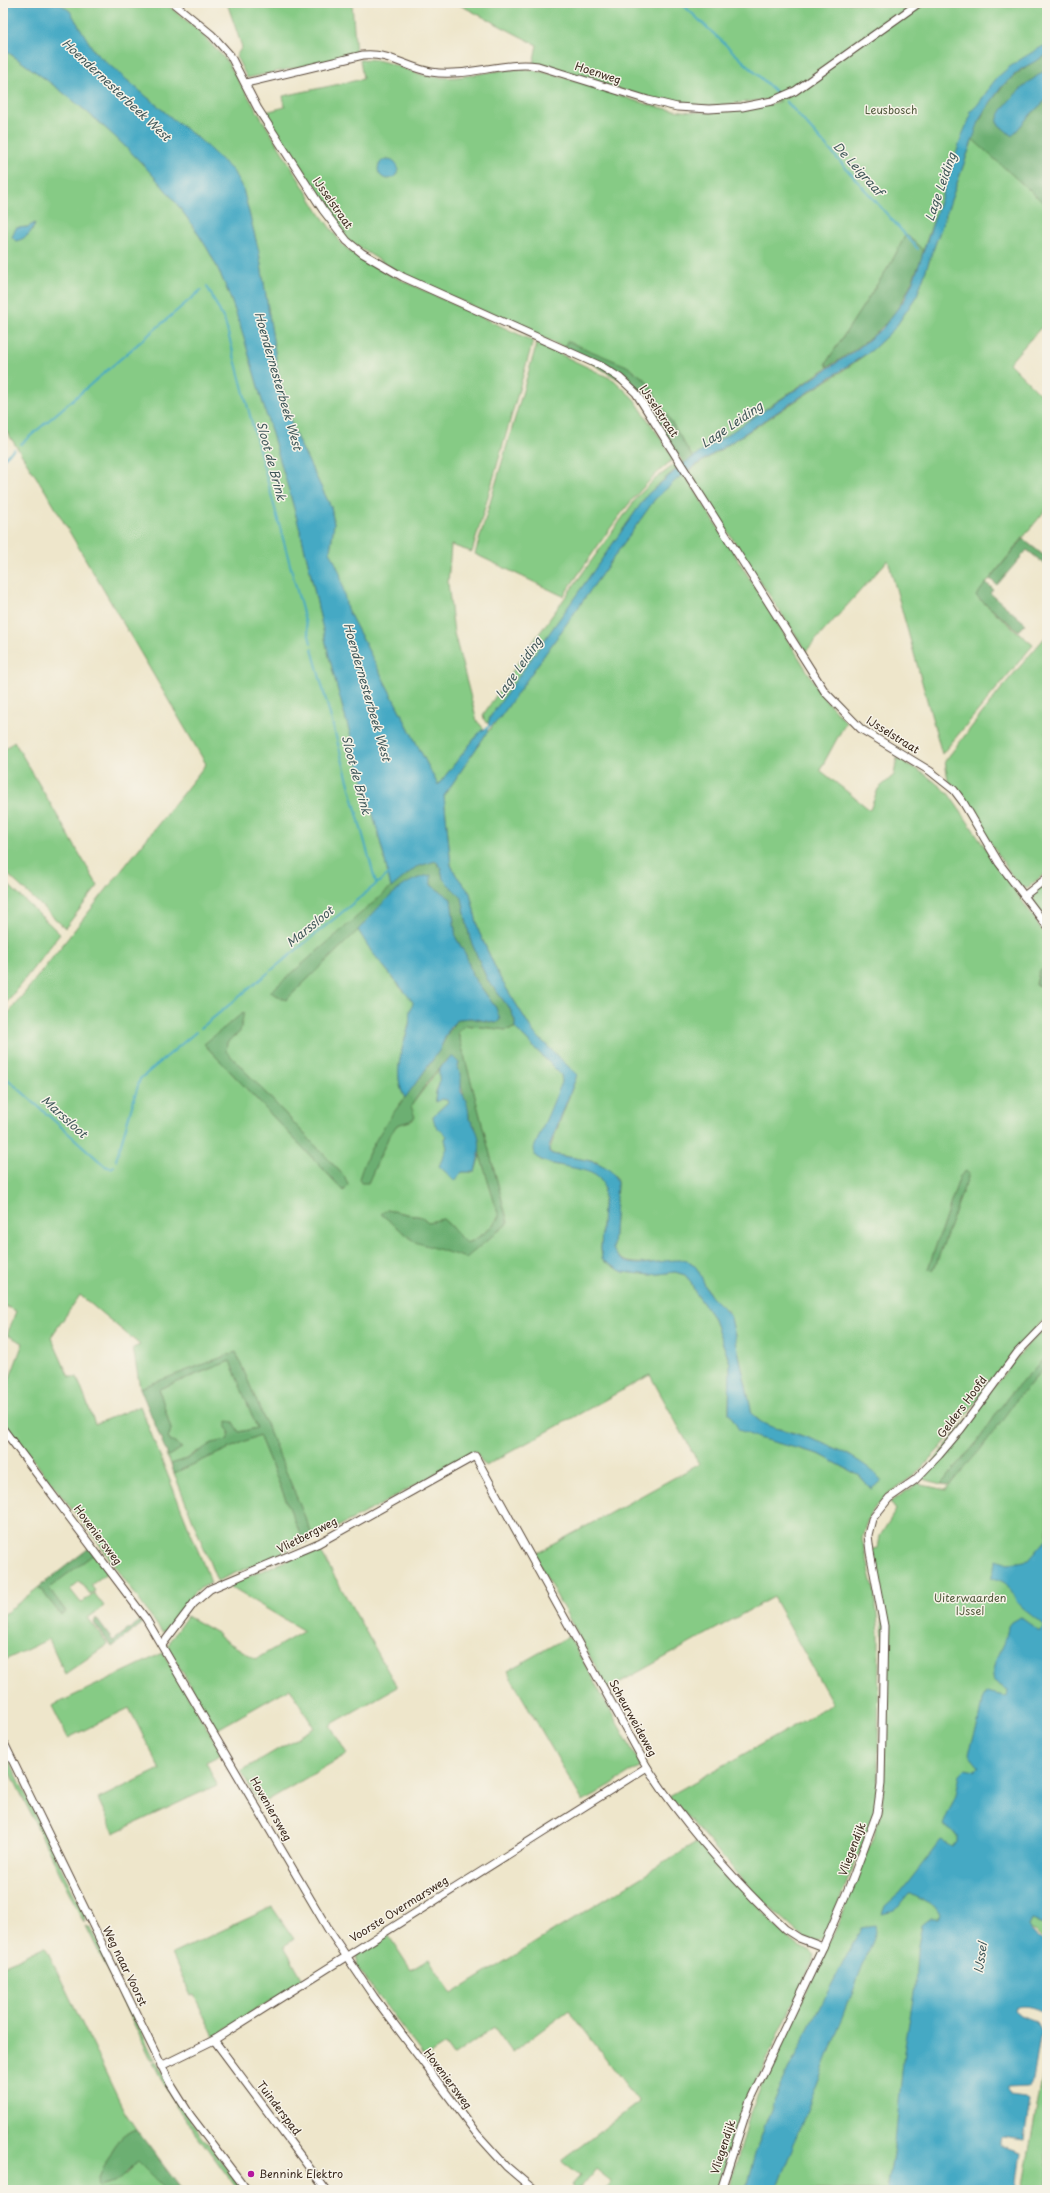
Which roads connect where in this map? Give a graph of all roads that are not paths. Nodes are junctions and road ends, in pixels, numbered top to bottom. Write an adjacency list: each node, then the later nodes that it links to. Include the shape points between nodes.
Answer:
1 (173, 3): 3 (street, IJsselstraat, via 225,49)
2 (919, 3): 3 (street, Hoenweg, via 795,91 779,99 742,106 709,109 667,105 538,66 517,65 439,73 374,54)
3 (246, 83): 5 (street, IJsselstraat, via 258,109 327,216 347,241 362,253 403,277 601,366 620,378 636,393 825,692 861,729 930,771 954,790 998,863)
4 (1047, 878): 5 (street)
5 (1024, 896): 6 (street, IJsselstraat)
6 (1047, 926)
7 (1047, 1322): 10 (street, Gelders Hoofd, via 1017,1352 939,1455 914,1480)
8 (3, 1429): 11 (street, Hoveniersweg, via 128,1594)
9 (475, 1456): 11 (street, Vlietbergweg, via 313,1546 210,1590 194,1603); 13 (street, Scheurweideweg)
10 (888, 1498): 14 (street, Vliegendijk, via 872,1518 868,1535 884,1626 879,1805 870,1835)
11 (162, 1645): 15 (street, Hoveniersweg)
12 (3, 1741): 17 (street, Weg naar Voorst)
13 (647, 1768): 14 (street, Scheurweideweg, via 680,1816 776,1919 793,1935); 15 (street, Voorste Overmarsweg)
14 (823, 1947): 21 (street, Vliegendijk, via 749,2103)
15 (345, 1956): 16 (street, Voorste Overmarsweg); 20 (street, Hoveniersweg, via 466,2121 502,2161)
16 (214, 2040): 17 (street, Voorste Overmarsweg); 19 (street, Tuinderspad)
17 (161, 2066): 18 (street, Weg naar Voorst, via 182,2104)
18 (247, 2190)
19 (326, 2190)
20 (534, 2190)
21 (720, 2190)

